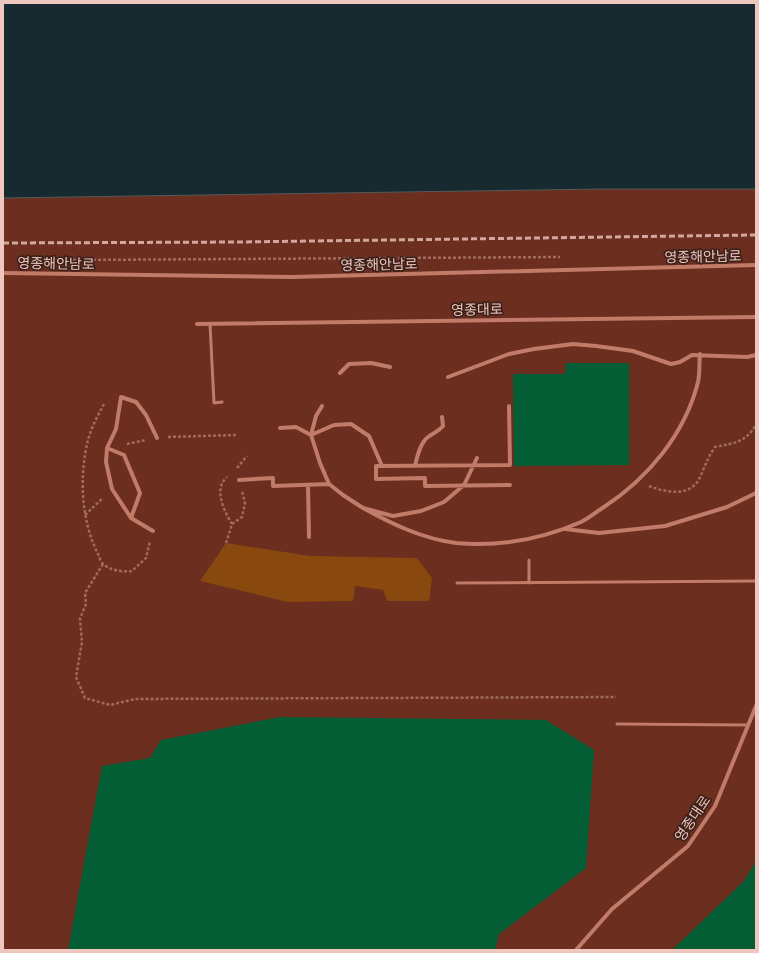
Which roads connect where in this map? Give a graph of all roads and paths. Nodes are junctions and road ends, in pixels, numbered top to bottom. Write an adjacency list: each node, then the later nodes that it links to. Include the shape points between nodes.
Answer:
1 (565, 256): 2 (path)
2 (66, 260)
3 (756, 265): 4 (street, 영종해안남로, via 292,277)
4 (3, 273)
5 (756, 317): 7 (street, 영종대로)
6 (197, 324): 7 (street, 영종대로)
7 (210, 324): 13 (lane, via 214,403)
8 (700, 354): 9 (street, via 747,357); 12 (street, via 671,364 633,352 573,344 509,354); 33 (street, via 698,380 691,404 664,453)
9 (756, 355)
10 (390, 367): 11 (street, via 371,363 349,364)
11 (340, 373)
12 (448, 377)
13 (222, 402)
14 (104, 404): 41 (path, via 88,440 82,491)
15 (322, 406): 21 (street, via 316,416)
16 (509, 406): 27 (street, via 510,465)
17 (442, 417): 29 (street, via 443,426 427,438 419,451)
18 (756, 425): 33 (path, via 748,437 732,444 715,447 708,456 698,481 691,489 676,493)
19 (280, 428): 21 (street, via 296,427)
20 (236, 435): 22 (path)
21 (311, 435): 28 (street, via 334,425 351,424 369,436); 34 (street)
22 (157, 438): 23 (path); 23 (street, via 146,415 136,402 121,397 116,429)
23 (107, 448): 38 (street, via 106,462); 42 (street, via 124,455 140,493)
24 (247, 456): 26 (path)
25 (478, 458): 27 (street)
26 (240, 465): 30 (path); 32 (path)
27 (474, 465): 29 (street); 36 (street)
28 (382, 466): 29 (street); 36 (street, via 376,466 376,478 425,478 425,486)
29 (415, 466)
30 (235, 470)
31 (230, 474): 43 (path, via 220,492 224,511)
32 (239, 480): 35 (street, via 273,478 273,486); 43 (path, via 245,503 242,517)
33 (638, 481): 44 (street, via 582,521)
34 (329, 484): 35 (street); 40 (street)
35 (308, 485): 46 (street)
36 (464, 485): 37 (street); 40 (street, via 444,502 421,512 394,516)
37 (510, 485)
38 (112, 489): 41 (path); 42 (street)
39 (756, 493): 44 (street, via 727,507 665,526 599,533)
40 (363, 508): 44 (street, via 396,526 456,543 492,544 541,537)
41 (85, 516): 49 (path, via 91,540)
42 (131, 518): 45 (street)
43 (232, 524): 47 (path)
44 (562, 529)
45 (153, 531): 49 (path, via 146,558 132,572 120,572)
46 (309, 537)
47 (226, 543)
48 (529, 560): 52 (lane)
49 (103, 564): 53 (path, via 85,593 86,604 80,619 82,642 76,677 85,698 110,705 135,699)
50 (756, 582): 52 (lane)
51 (457, 583): 52 (lane)
52 (530, 583)
53 (616, 697)
54 (756, 706): 56 (street, 영종대로)
55 (617, 724): 56 (lane)
56 (748, 725): 57 (street, 영종대로, via 715,806 688,846 612,909)
57 (576, 950)

